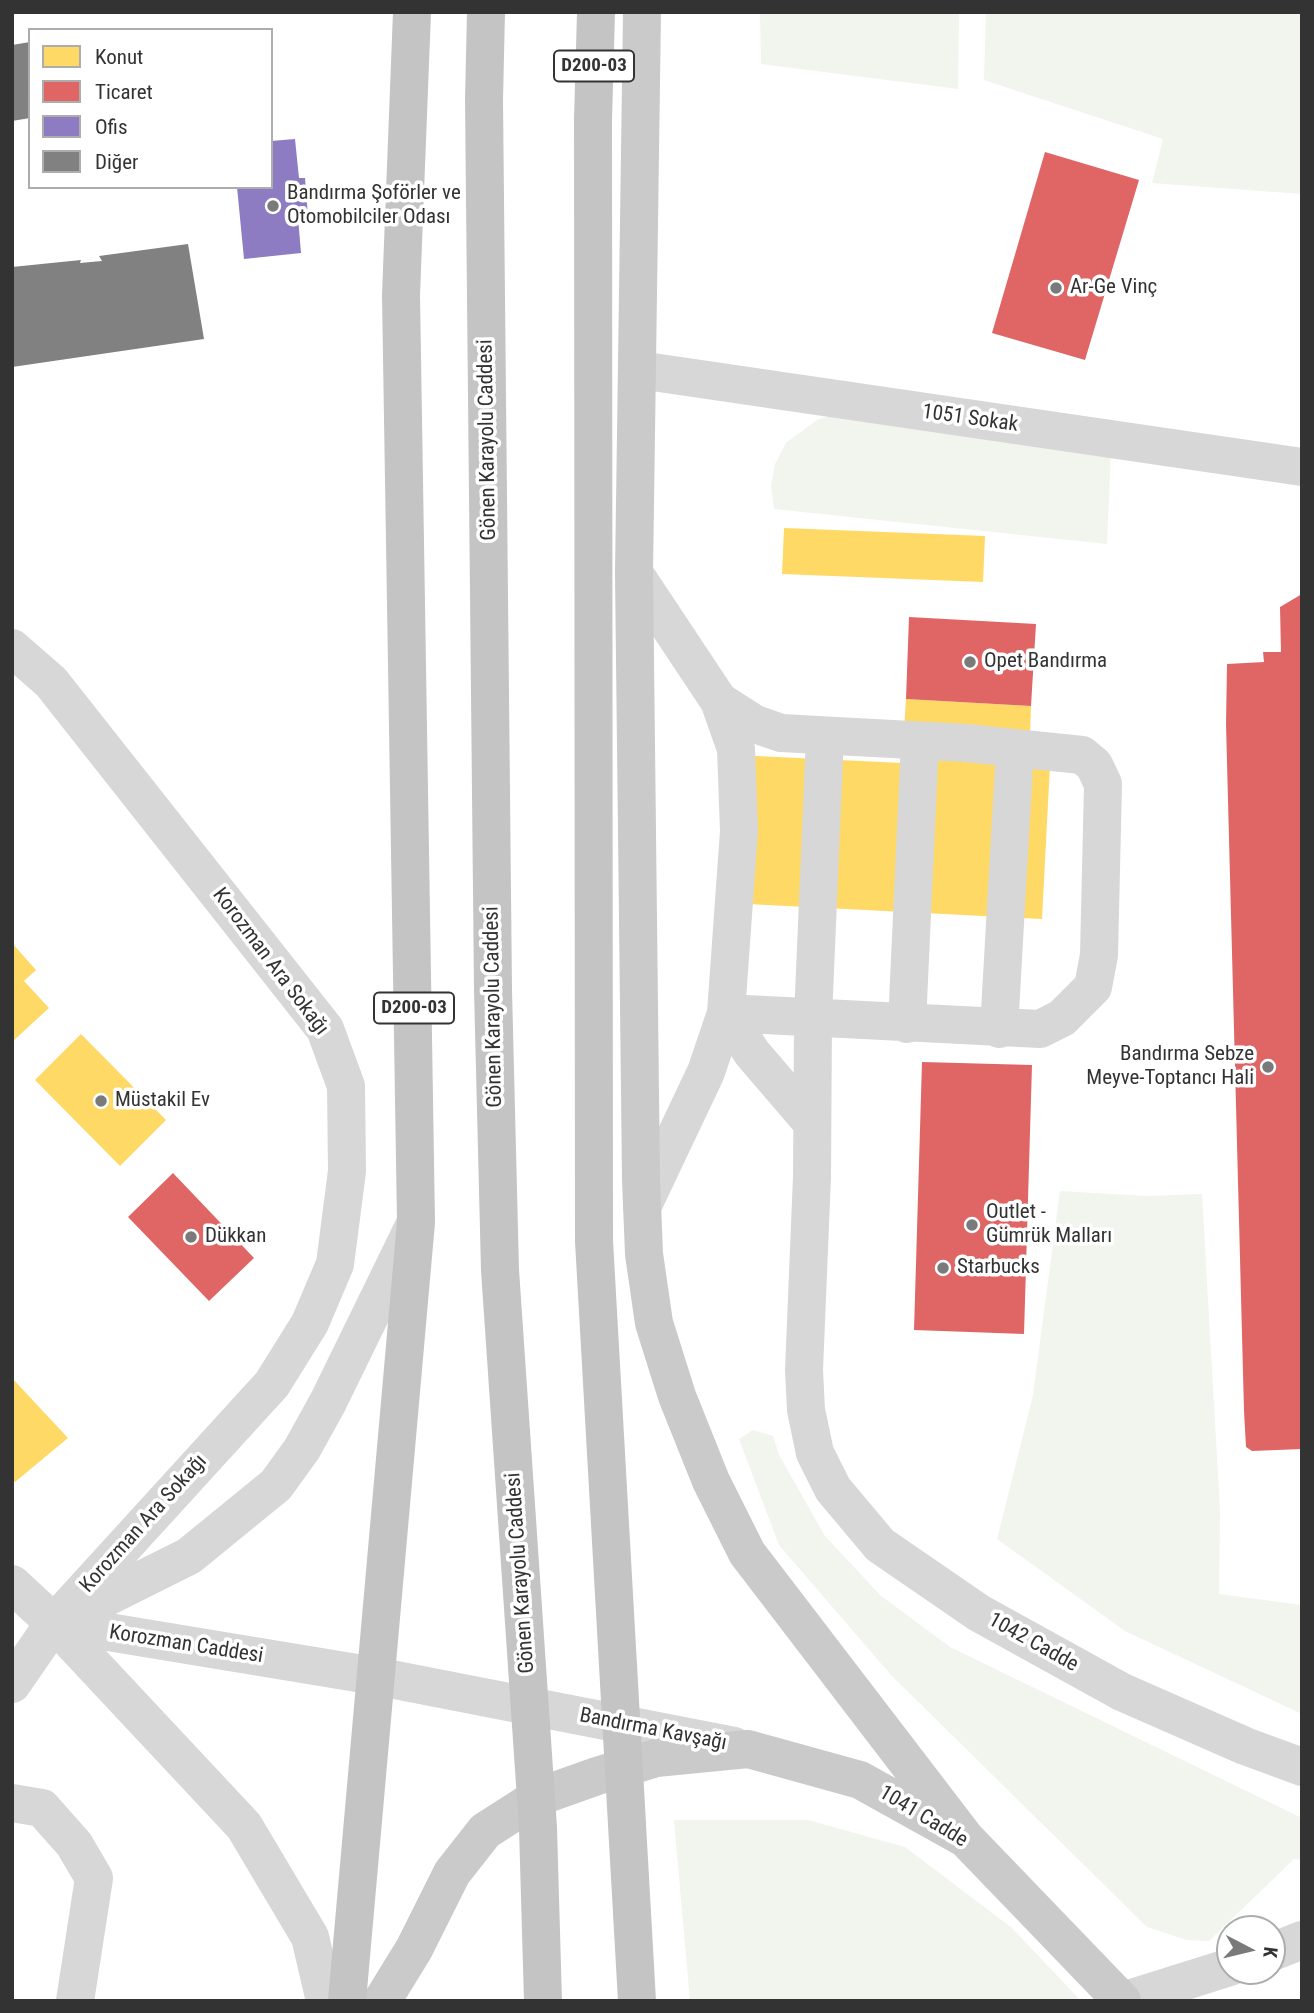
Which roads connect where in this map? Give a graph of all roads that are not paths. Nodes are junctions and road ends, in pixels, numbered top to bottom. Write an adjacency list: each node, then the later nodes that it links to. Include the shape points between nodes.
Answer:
1 (412, 12): 19 (highway, D200-03, via 401,295)
2 (486, 12): 33 (highway, Gönen Karayolu Caddesi, bridge, via 493,990 500,1270 538,1828)
3 (596, 12): 34 (highway, D200-03, bridge, via 594,1241)
4 (642, 12): 5 (main road)
5 (639, 370): 6 (street, 1051 Sokak); 7 (main road)
6 (1302, 467)
7 (634, 573): 9 (street); 18 (main road)
8 (12, 648): 21 (street, Korozman Ara Sokağı, via 51,682 326,1029 346,1086 347,1171 335,1264 310,1323 272,1384)
9 (719, 701): 10 (street, via 755,724 781,733); 13 (street, via 736,749 738,831)
10 (825, 736): 11 (street); 14 (street, 1042 Cadde)
11 (920, 741): 12 (street); 15 (street)
12 (1015, 748): 16 (street); 16 (street, via 1082,755 1094,765 1103,784 1099,955 1093,987 1062,1017 1040,1030)
13 (726, 1013): 14 (street); 17 (street, via 752,1053); 18 (street, via 706,1072)
14 (813, 1018): 15 (street); 17 (street, 1042 Cadde)
15 (907, 1024): 16 (street)
16 (999, 1029)
17 (812, 1122): 25 (street, 1042 Cadde, via 806,1410 815,1453 833,1489 880,1545 979,1614 1122,1692)
18 (642, 1207): 27 (main road, via 654,1323 711,1481 747,1553)
19 (416, 1222): 21 (street, via 328,1402 276,1485 189,1556); 22 (highway, D200-03)
20 (12, 1584): 21 (street)
21 (54, 1623): 22 (street, Korozman Caddesi); 23 (street, Korozman Ara Sokağı); 30 (street, via 244,1826 310,1937)
22 (375, 1676): 24 (street, Bandırma Kavşağı); 31 (highway, D200-03)
23 (12, 1684)
24 (748, 1749): 27 (main road, 1041 Cadde, via 860,1780); 32 (main road, Bandırma Kavşağı, via 656,1758 597,1776 538,1797 485,1831 452,1873)
25 (1302, 1768)
26 (12, 1802): 29 (street, via 42,1808 74,1844 94,1878)
27 (966, 1839): 35 (main road, 1041 Cadde)
28 (1216, 1971): 35 (street)
29 (75, 2001)
30 (325, 2001)
31 (347, 2001)
32 (382, 2001)
33 (543, 2001)
34 (636, 2001)
35 (1122, 2001)

